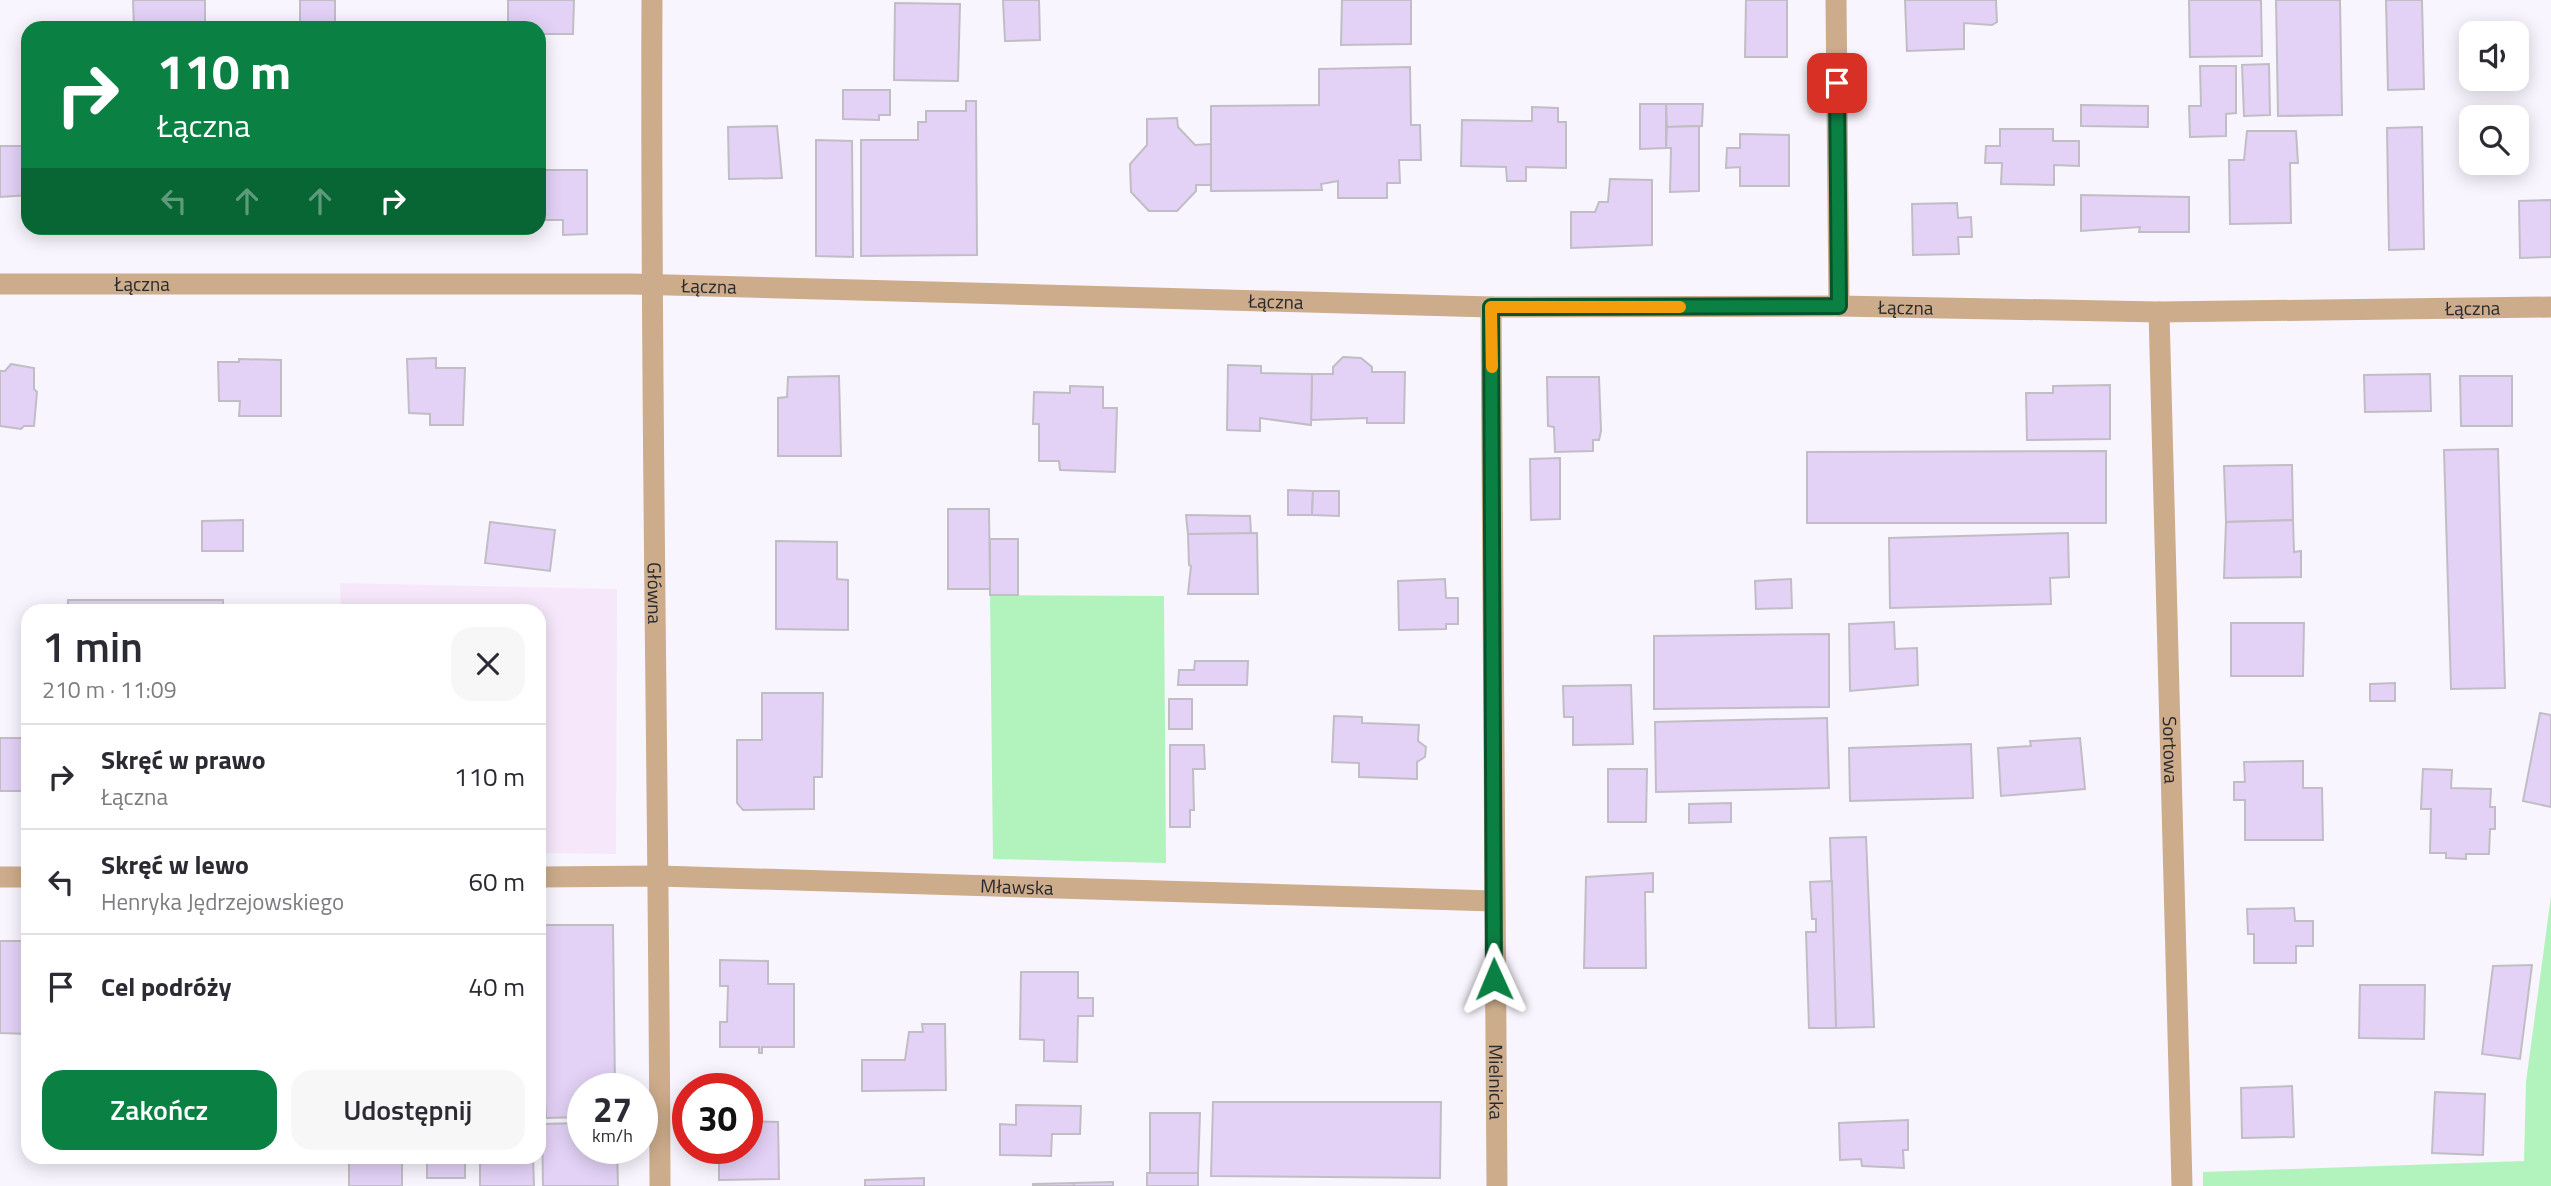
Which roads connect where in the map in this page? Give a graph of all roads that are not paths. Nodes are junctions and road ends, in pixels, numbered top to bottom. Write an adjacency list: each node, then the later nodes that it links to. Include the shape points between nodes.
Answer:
1 (652, 0): 4 (street, Główna)
2 (1836, 0): 5 (street)
3 (0, 284): 4 (street, Łączna)
4 (650, 285): 6 (street, Łączna); 9 (street, Główna)
5 (1839, 306): 6 (street, Łączna); 8 (street, Łączna)
6 (1491, 307): 13 (street, Mielnicka)
7 (2551, 307): 8 (street, Łączna)
8 (2159, 312): 16 (street, Sortowa)
9 (659, 876): 12 (street, Mławska); 13 (street, Mławska); 14 (street, Główna)
10 (0, 877): 11 (street)
11 (21, 877)
12 (546, 877)
13 (1493, 901): 15 (street, Mielnicka)
14 (660, 1186)
15 (1497, 1186)
16 (2182, 1186)

